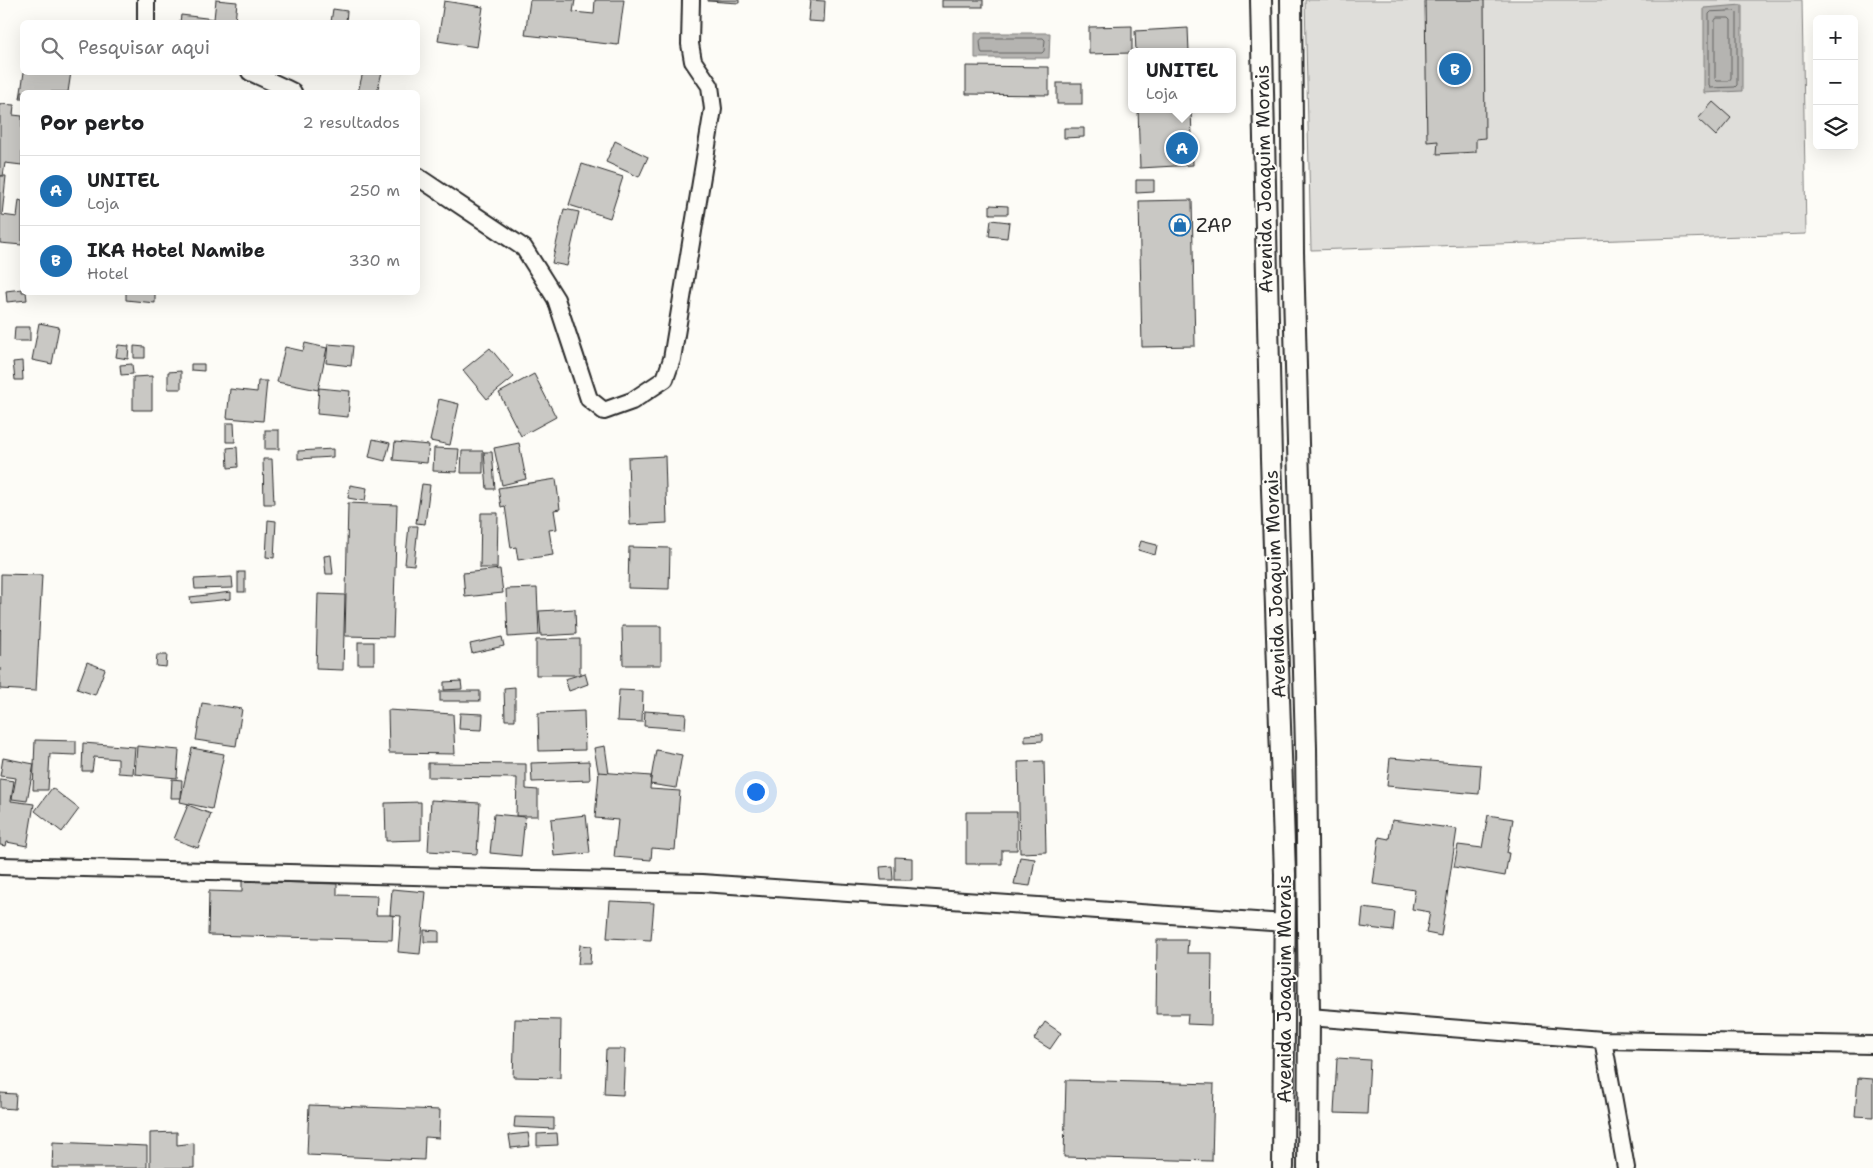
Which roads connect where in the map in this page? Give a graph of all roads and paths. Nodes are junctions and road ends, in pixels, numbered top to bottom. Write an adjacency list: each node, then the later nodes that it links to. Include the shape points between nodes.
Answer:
1 (146, 0): 5 (street)
2 (691, 0): 8 (street, via 693,61 710,86 713,109 672,359 665,378 632,401 604,411 589,399 556,298 524,248)
3 (1260, 0): 10 (street, Avenida Joaquim Morais)
4 (1291, 0): 11 (street, Avenida Joaquim Morais)
5 (146, 20)
6 (257, 75): 7 (street)
7 (288, 90)
8 (420, 178)
9 (0, 866): 10 (street, via 702,883)
10 (1286, 923): 14 (street, Avenida Joaquim Morais)
11 (1309, 1017): 12 (street); 15 (street, Avenida Joaquim Morais)
12 (1603, 1040): 13 (street); 16 (street)
13 (1873, 1045)
14 (1283, 1168)
15 (1308, 1168)
16 (1626, 1168)

